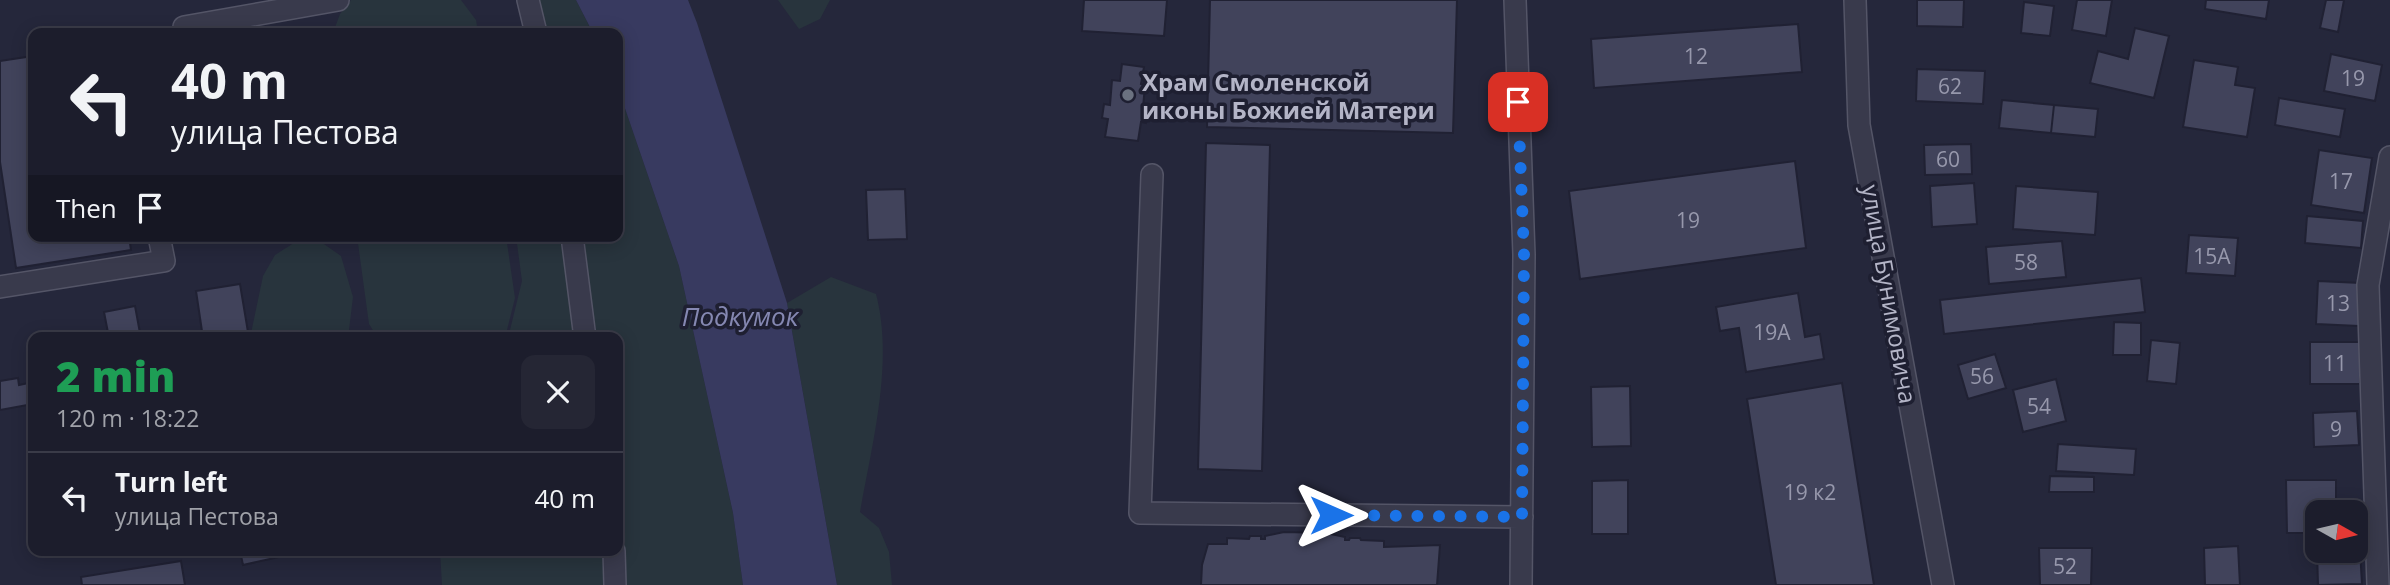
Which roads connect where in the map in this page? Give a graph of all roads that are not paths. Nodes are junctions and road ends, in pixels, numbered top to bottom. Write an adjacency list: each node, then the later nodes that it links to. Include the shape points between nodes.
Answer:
1 (338, 0): 5 (street)
2 (528, 0): 6 (street)
3 (1515, 0): 13 (street, via 1524,254)
4 (1855, 0): 17 (street, улица Бунимовича, via 1860,125)
5 (184, 27)
6 (535, 28)
7 (2390, 157): 18 (street, via 2368,285)
8 (1152, 175): 13 (street, via 1140,513)
9 (160, 242): 11 (street, via 164,261)
10 (573, 242): 12 (street)
11 (0, 287)
12 (584, 332)
13 (1522, 517): 16 (street)
14 (614, 556): 15 (street)
15 (615, 585)
16 (1521, 585)
17 (1943, 585)
18 (2378, 585)

